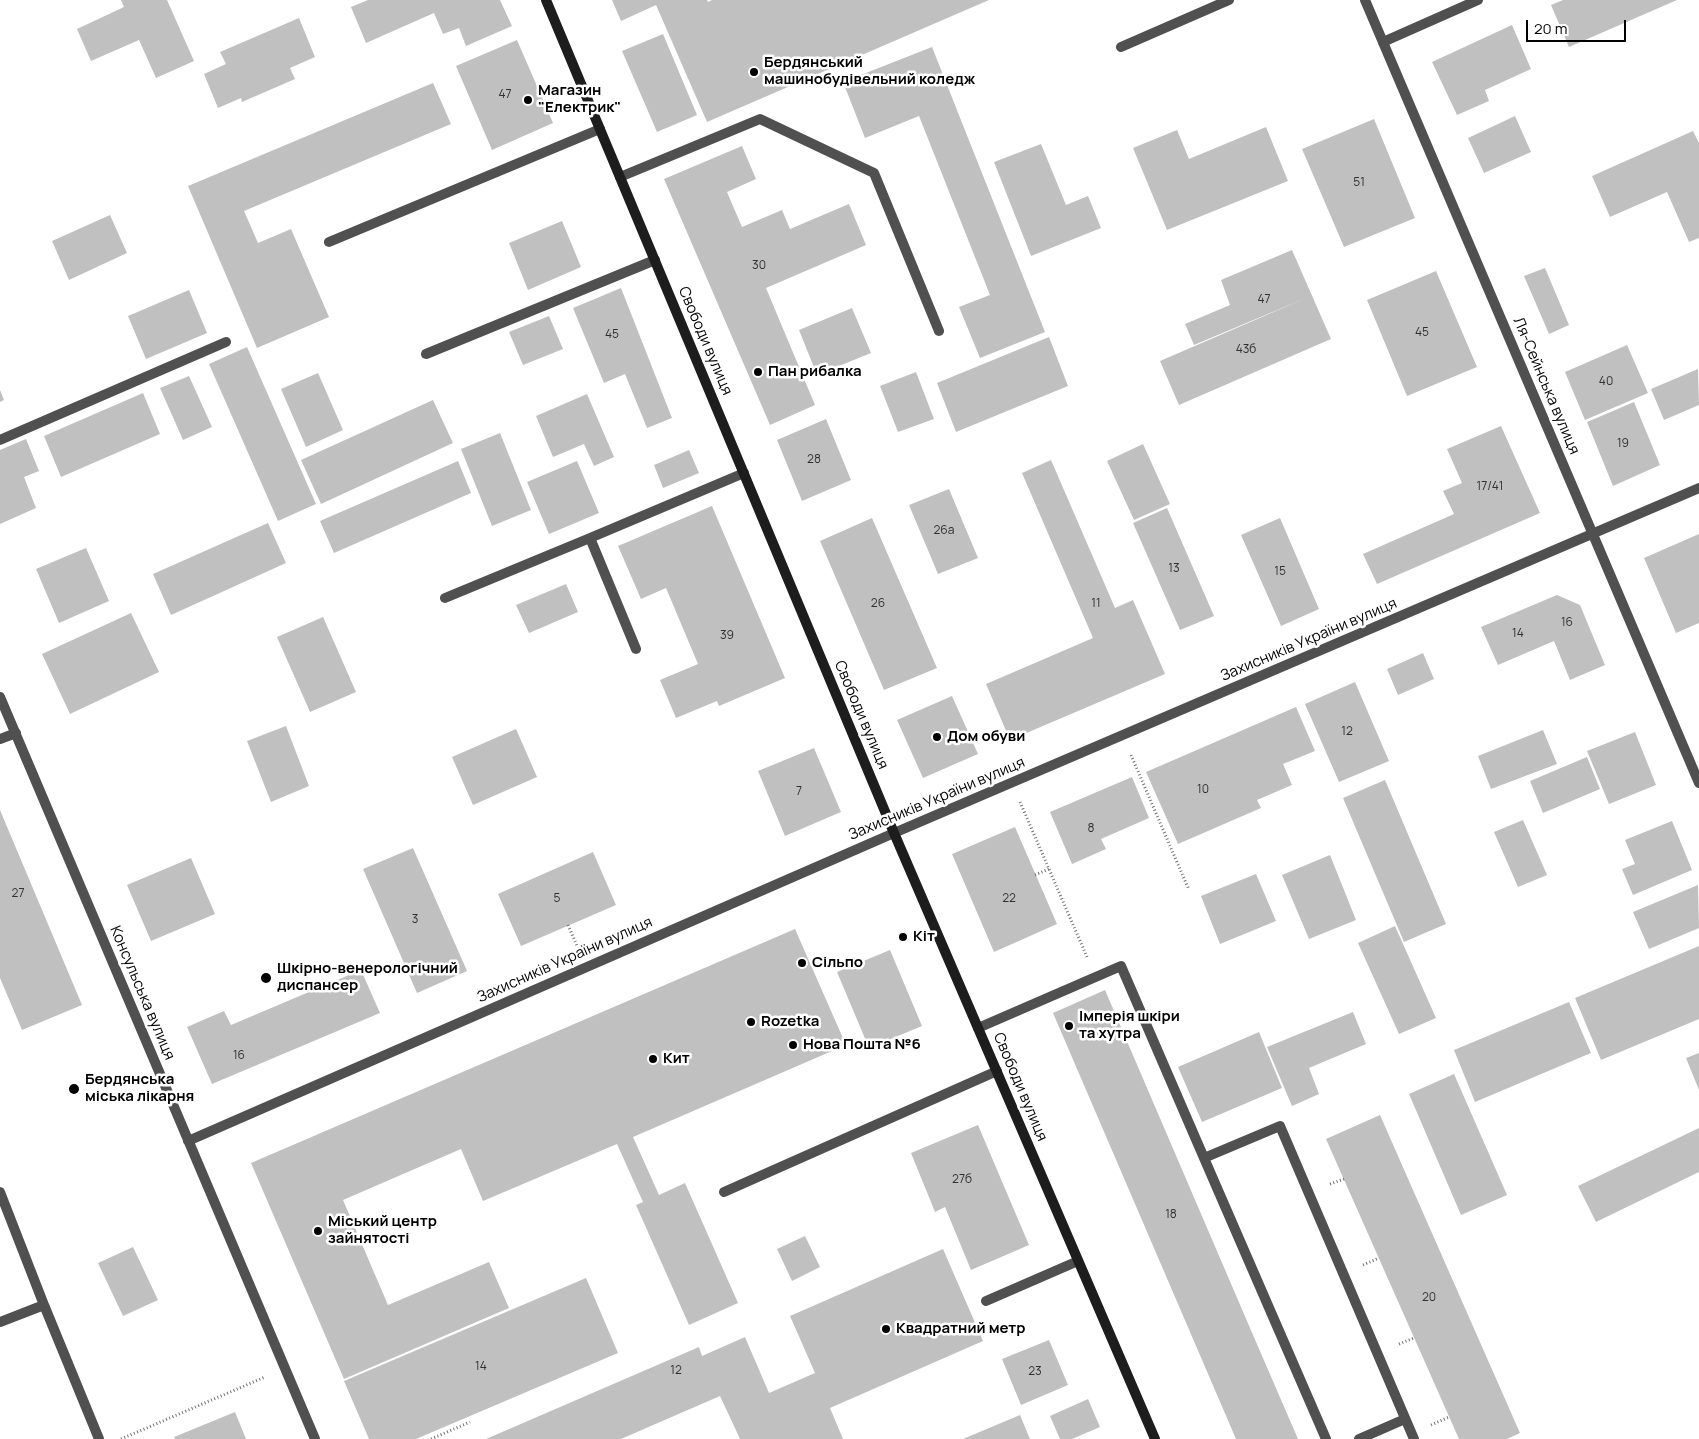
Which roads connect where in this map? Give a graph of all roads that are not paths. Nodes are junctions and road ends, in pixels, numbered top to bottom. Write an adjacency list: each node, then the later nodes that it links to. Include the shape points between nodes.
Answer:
1 (546, 0): 7 (main road, Свободи вулиця)
2 (1229, 0): 6 (street)
3 (1365, 0): 5 (street, Ля-Сейнська вулиця)
4 (1478, 0): 5 (street)
5 (1383, 42): 17 (street, Ля-Сейнська вулиця)
6 (1121, 47)
7 (600, 129): 8 (main road, Свободи вулиця); 9 (street)
8 (620, 177): 10 (main road, Свободи вулиця); 11 (street, via 760,119 874,173)
9 (329, 242)
10 (655, 260): 13 (street); 15 (main road, Свободи вулиця)
11 (939, 331)
12 (226, 342): 14 (street)
13 (426, 354)
14 (0, 440)
15 (744, 473): 18 (street); 25 (main road, Свободи вулиця)
16 (1699, 488): 17 (street, Захисників України вулиця)
17 (1593, 534): 24 (street, Ля-Сейнська вулиця); 25 (street, Захисників України вулиця)
18 (590, 538): 19 (street); 20 (street)
19 (445, 598)
20 (636, 649)
21 (0, 697): 22 (street, Консульська вулиця)
22 (16, 733): 23 (street); 28 (street, Консульська вулиця)
23 (0, 739)
24 (1699, 783)
25 (894, 833): 26 (main road, Свободи вулиця); 28 (street, Захисників України вулиця)
26 (978, 1028): 27 (main road, Свободи вулиця); 29 (street, via 1121,966)
27 (997, 1071): 31 (street); 32 (main road, Свободи вулиця)
28 (188, 1141): 38 (street, Консульська вулиця)
29 (1204, 1158): 36 (street, via 1280,1126); 40 (street)
30 (0, 1192): 34 (street)
31 (724, 1192)
32 (1078, 1262): 33 (street); 39 (main road, Свободи вулиця)
33 (986, 1301)
34 (44, 1305): 35 (street); 37 (street)
35 (0, 1322)
36 (1405, 1419): 41 (street); 42 (street)
37 (100, 1439)
38 (315, 1439)
39 (1155, 1439)
40 (1326, 1439)
41 (1359, 1439)
42 (1414, 1439)

